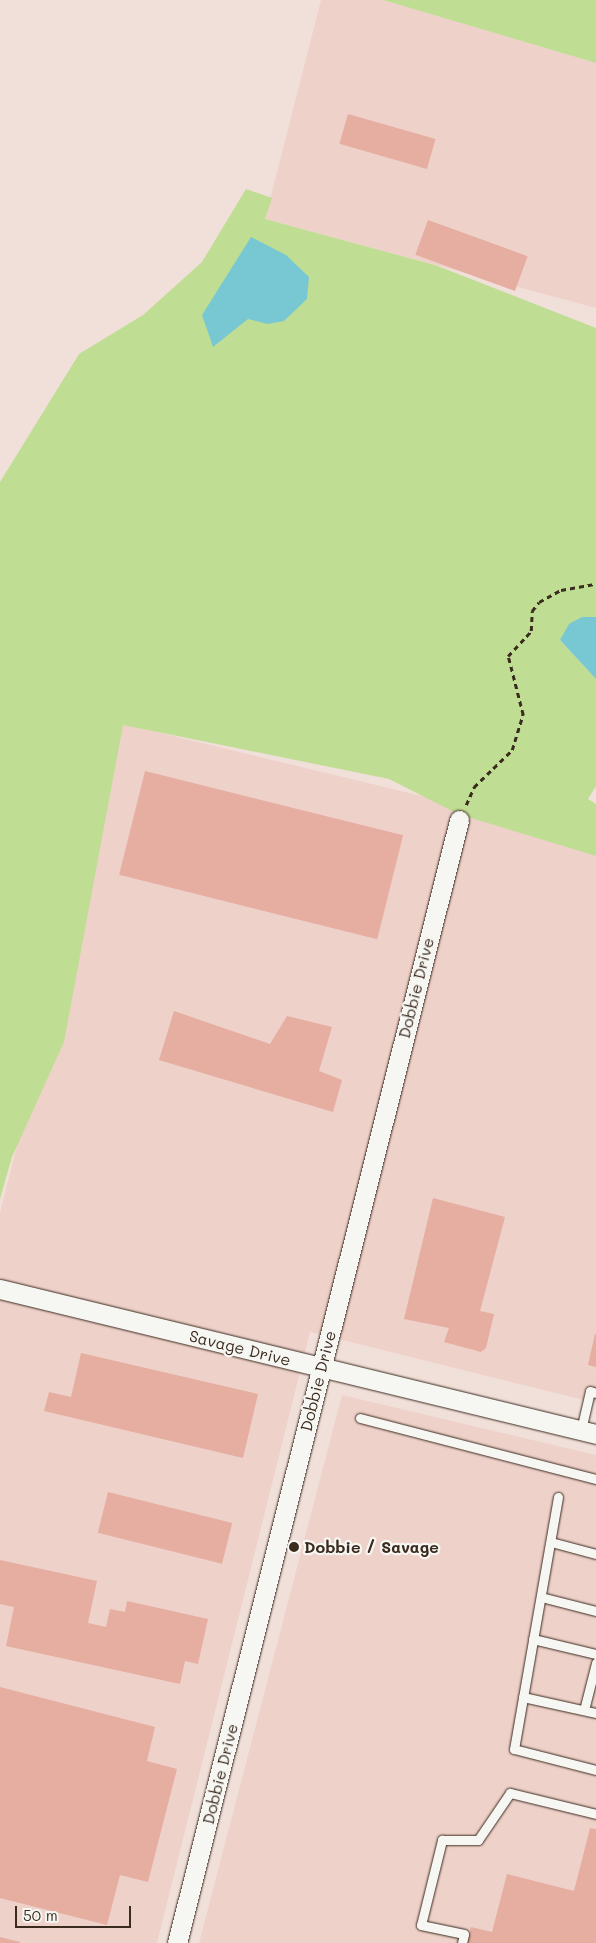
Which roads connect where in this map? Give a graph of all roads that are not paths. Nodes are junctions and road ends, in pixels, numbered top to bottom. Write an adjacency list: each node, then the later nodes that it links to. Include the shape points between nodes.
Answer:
1 (459, 820): 3 (street, Dobbie Drive)
2 (0, 1289): 3 (street, Savage Drive)
3 (322, 1368): 6 (street, Savage Drive); 21 (street, Dobbie Drive)
4 (596, 1393): 6 (lane, via 590,1392)
5 (360, 1418): 7 (lane)
6 (589, 1432)
7 (596, 1479)
8 (558, 1497): 9 (lane)
9 (551, 1542): 10 (lane); 11 (lane)
10 (596, 1554)
11 (541, 1597): 12 (lane); 13 (lane)
12 (596, 1611)
13 (533, 1639): 14 (lane); 16 (lane)
14 (596, 1654)
15 (596, 1663): 17 (lane)
16 (523, 1697): 17 (lane); 19 (lane, via 514,1749)
17 (584, 1710): 18 (lane)
18 (596, 1713)
19 (596, 1770)
20 (596, 1814): 22 (lane, via 510,1793 478,1840 442,1840 421,1925 464,1934)
21 (177, 1943)
22 (462, 1943)

